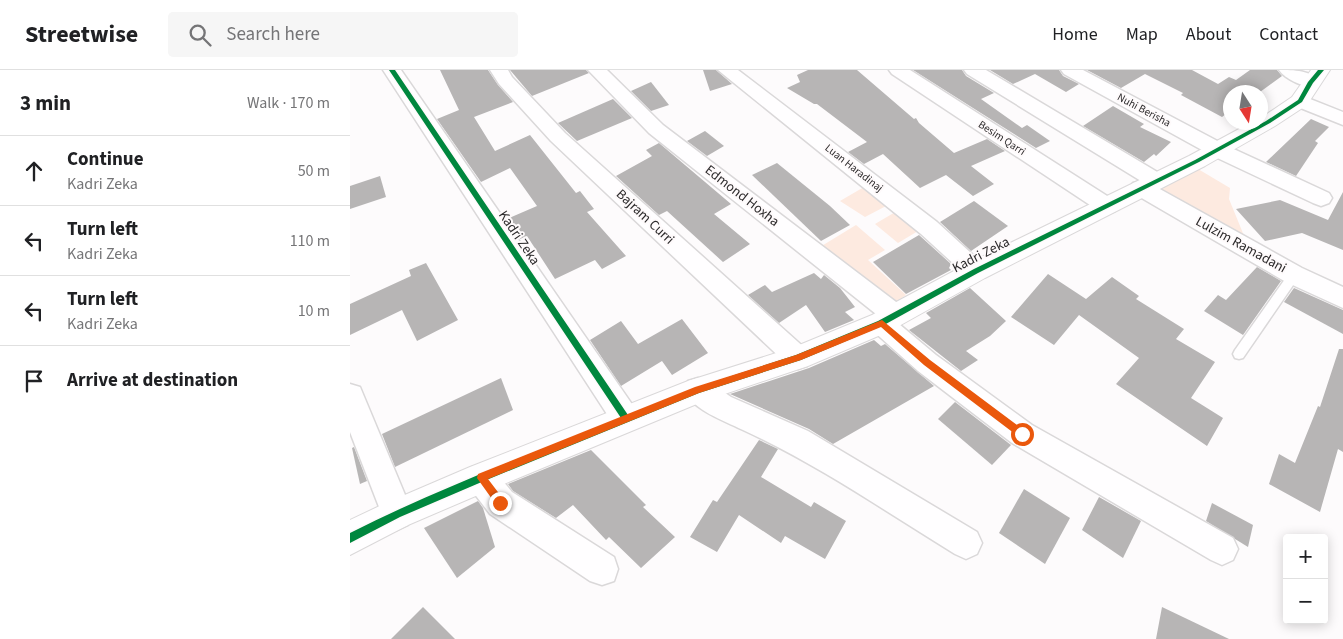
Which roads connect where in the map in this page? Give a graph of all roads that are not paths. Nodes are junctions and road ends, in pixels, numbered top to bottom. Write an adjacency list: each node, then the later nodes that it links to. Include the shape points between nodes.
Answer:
1 (392, 70): 23 (street, Kadri Zeka)
2 (499, 70): 20 (street, Bajram Curri, via 558,137)
3 (597, 70): 18 (street, Edmond Hoxha, via 656,129)
4 (727, 70): 15 (street, Luan Haradinaj, via 929,228)
5 (898, 70): 14 (street, Besim Qarri)
6 (972, 70): 12 (street, Lulzim Ramadani)
7 (1070, 70): 11 (street, Nuhi Berisha)
8 (1288, 70): 9 (street)
9 (1311, 84): 10 (street); 11 (street, Kadri Zeka, via 1268,122)
10 (1343, 119)
11 (1218, 150): 12 (street, Kadri Zeka); 13 (street, Nuhi Berisha)
12 (1149, 185): 14 (street, Kadri Zeka); 16 (street, Lulzim Ramadani)
13 (1321, 198)
14 (1107, 206): 15 (street, Kadri Zeka)
15 (976, 272): 18 (street, Kadri Zeka)
16 (1294, 275): 17 (street, Lulzim Ramadani); 19 (lane)
17 (1343, 298)
18 (888, 319): 20 (street, Kadri Zeka); 28 (street, via 927,362 1022,434)
19 (1239, 354)
20 (798, 358): 21 (street, Kadri Zeka)
21 (698, 390): 23 (street, Kadri Zeka); 27 (street, via 721,406 798,441)
22 (350, 396): 25 (street)
23 (626, 419): 24 (street, Kadri Zeka)
24 (481, 478): 25 (street, Kadri Zeka); 29 (street, via 500,503)
25 (398, 514): 26 (street, Kadri Zeka)
26 (350, 538)
27 (966, 543)
28 (1222, 549)
29 (602, 569)

